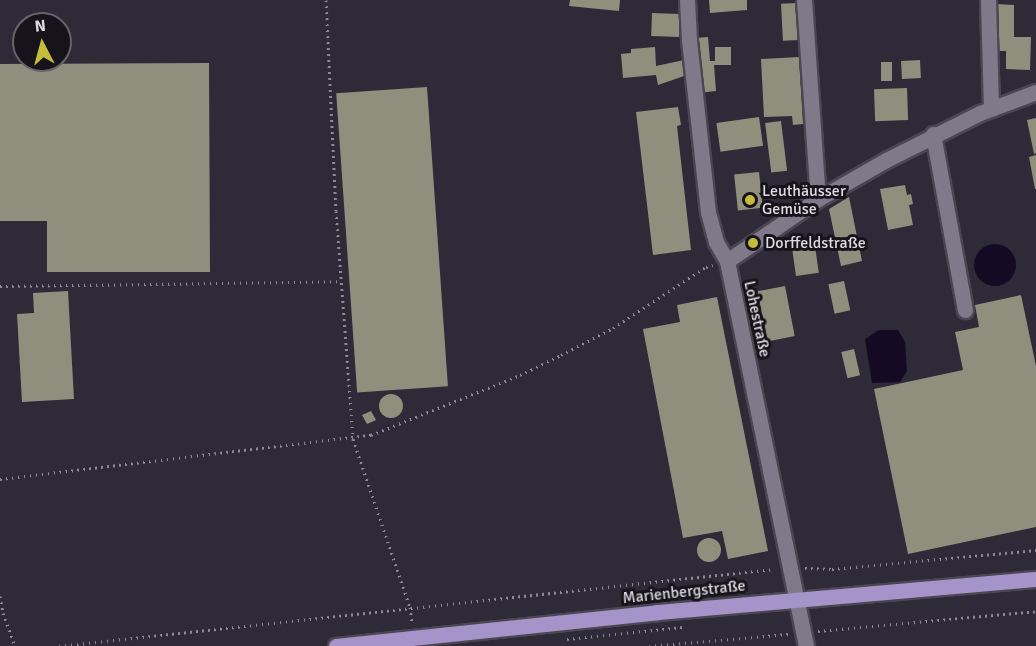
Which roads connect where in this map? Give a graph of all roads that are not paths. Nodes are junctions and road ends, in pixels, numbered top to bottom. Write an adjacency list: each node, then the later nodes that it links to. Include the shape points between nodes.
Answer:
1 (687, 0): 8 (street, Lohestraße, via 708,212 716,242)
2 (804, 0): 7 (street)
3 (988, 0): 5 (street)
4 (1036, 92): 5 (street)
5 (991, 109): 6 (street)
6 (933, 134): 7 (street); 9 (street)
7 (818, 199): 8 (street)
8 (727, 261): 11 (street, Lohestraße)
9 (965, 310)
10 (1036, 579): 11 (main road, Marienbergstraße)
11 (796, 599): 12 (street, Lohestraße); 13 (main road, Marienbergstraße)
12 (804, 640)
13 (336, 646)

